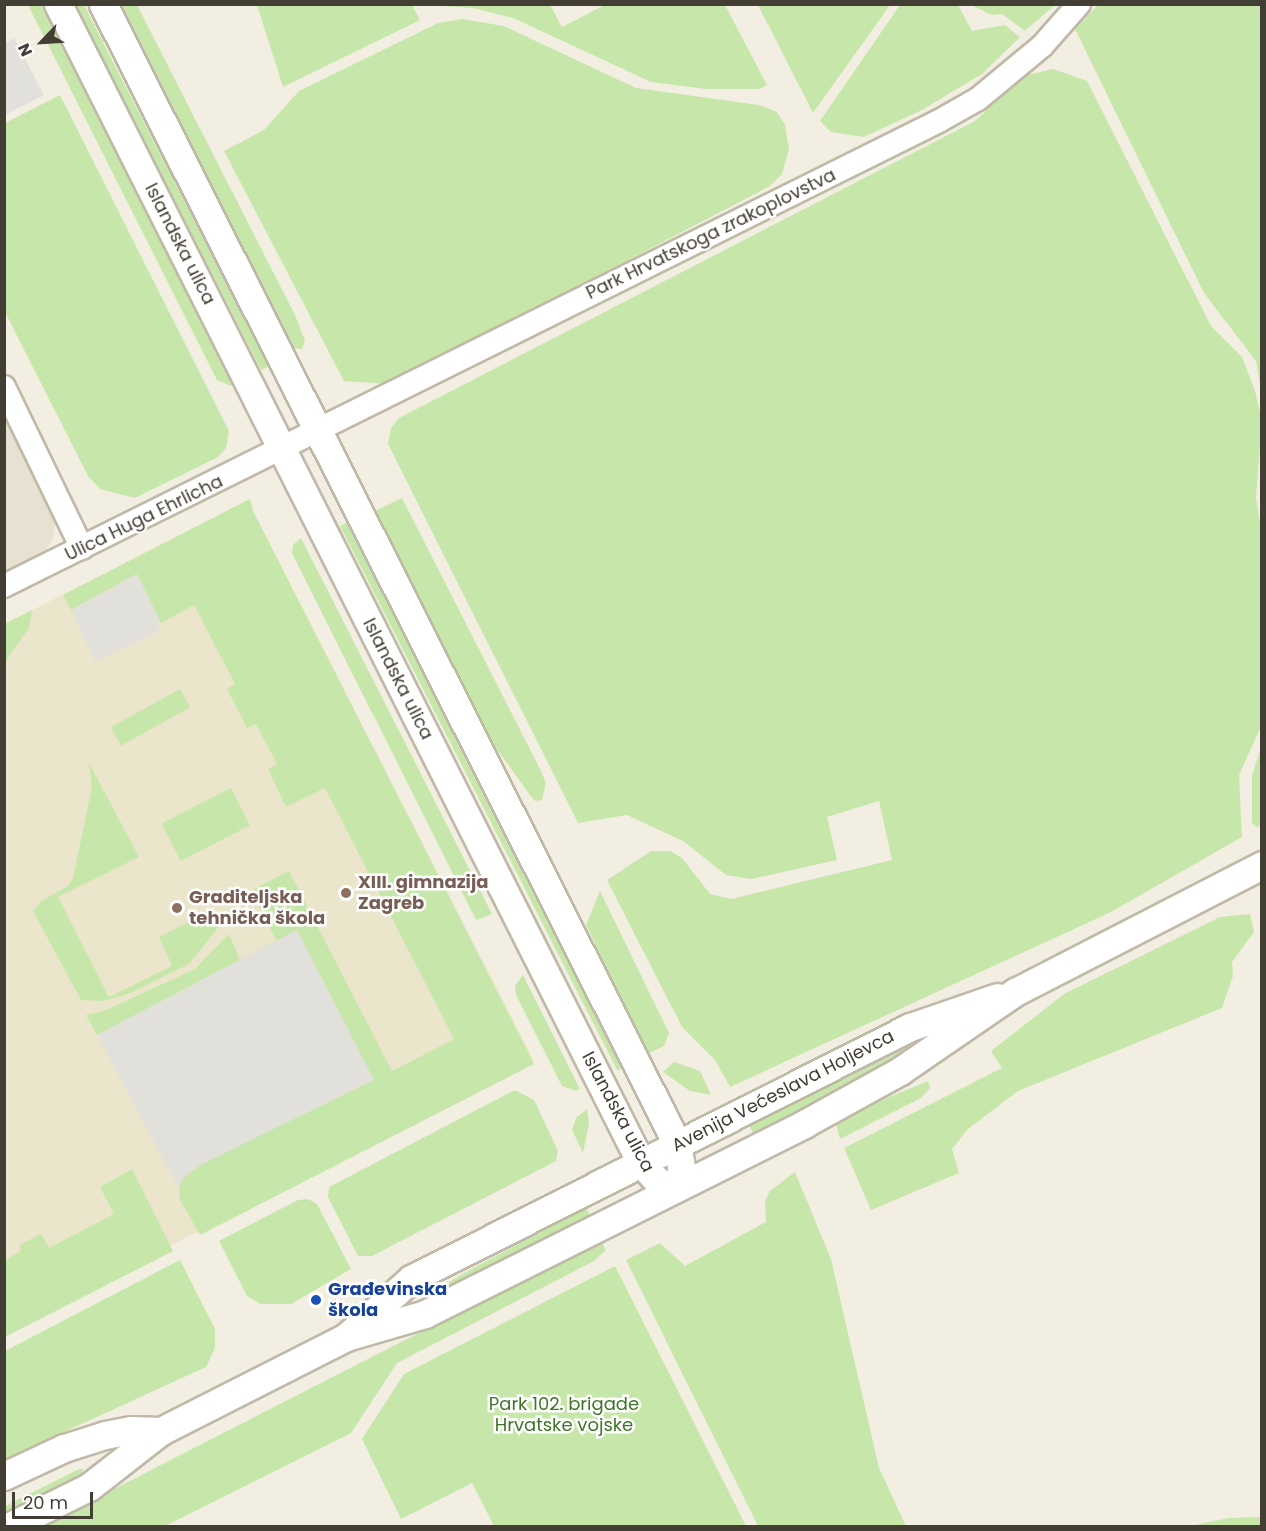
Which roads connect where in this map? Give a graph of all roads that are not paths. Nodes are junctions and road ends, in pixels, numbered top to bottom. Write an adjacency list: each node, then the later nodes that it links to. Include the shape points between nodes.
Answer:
1 (58, 4): 6 (street, Islandska ulica)
2 (103, 4): 5 (street, Islandska ulica)
3 (1078, 4): 5 (street, Park Hrvatskoga zrakoplovstva, via 1042,45 967,105)
4 (4, 387): 7 (street)
5 (320, 430): 6 (street, Park Hrvatskoga zrakoplovstva); 11 (street, Islandska ulica)
6 (283, 449): 7 (street, Ulica Huga Ehrlicha); 12 (street, Islandska ulica)
7 (82, 548): 8 (street, Ulica Huga Ehrlicha)
8 (4, 586)
9 (1261, 873): 10 (street, Avenija Većeslava Holjevca)
10 (1015, 992): 11 (street, Avenija Većeslava Holjevca, via 959,1007 910,1027); 13 (street, Avenija Većeslava Holjevca, via 866,1091)
11 (677, 1144): 12 (street, Avenija Većeslava Holjevca); 13 (street, Islandska ulica, via 682,1171)
12 (641, 1163): 13 (street, Islandska ulica, via 657,1181); 14 (street, Avenija Većeslava Holjevca, via 411,1280)
13 (675, 1188): 14 (street, Avenija Većeslava Holjevca, via 425,1314)
14 (346, 1337): 15 (street, Avenija Većeslava Holjevca)
15 (161, 1431): 16 (street, Avenija Većeslava Holjevca, via 131,1430 105,1435 64,1448); 17 (street, Avenija Većeslava Holjevca, via 89,1487)
16 (4, 1476)
17 (10, 1527)

